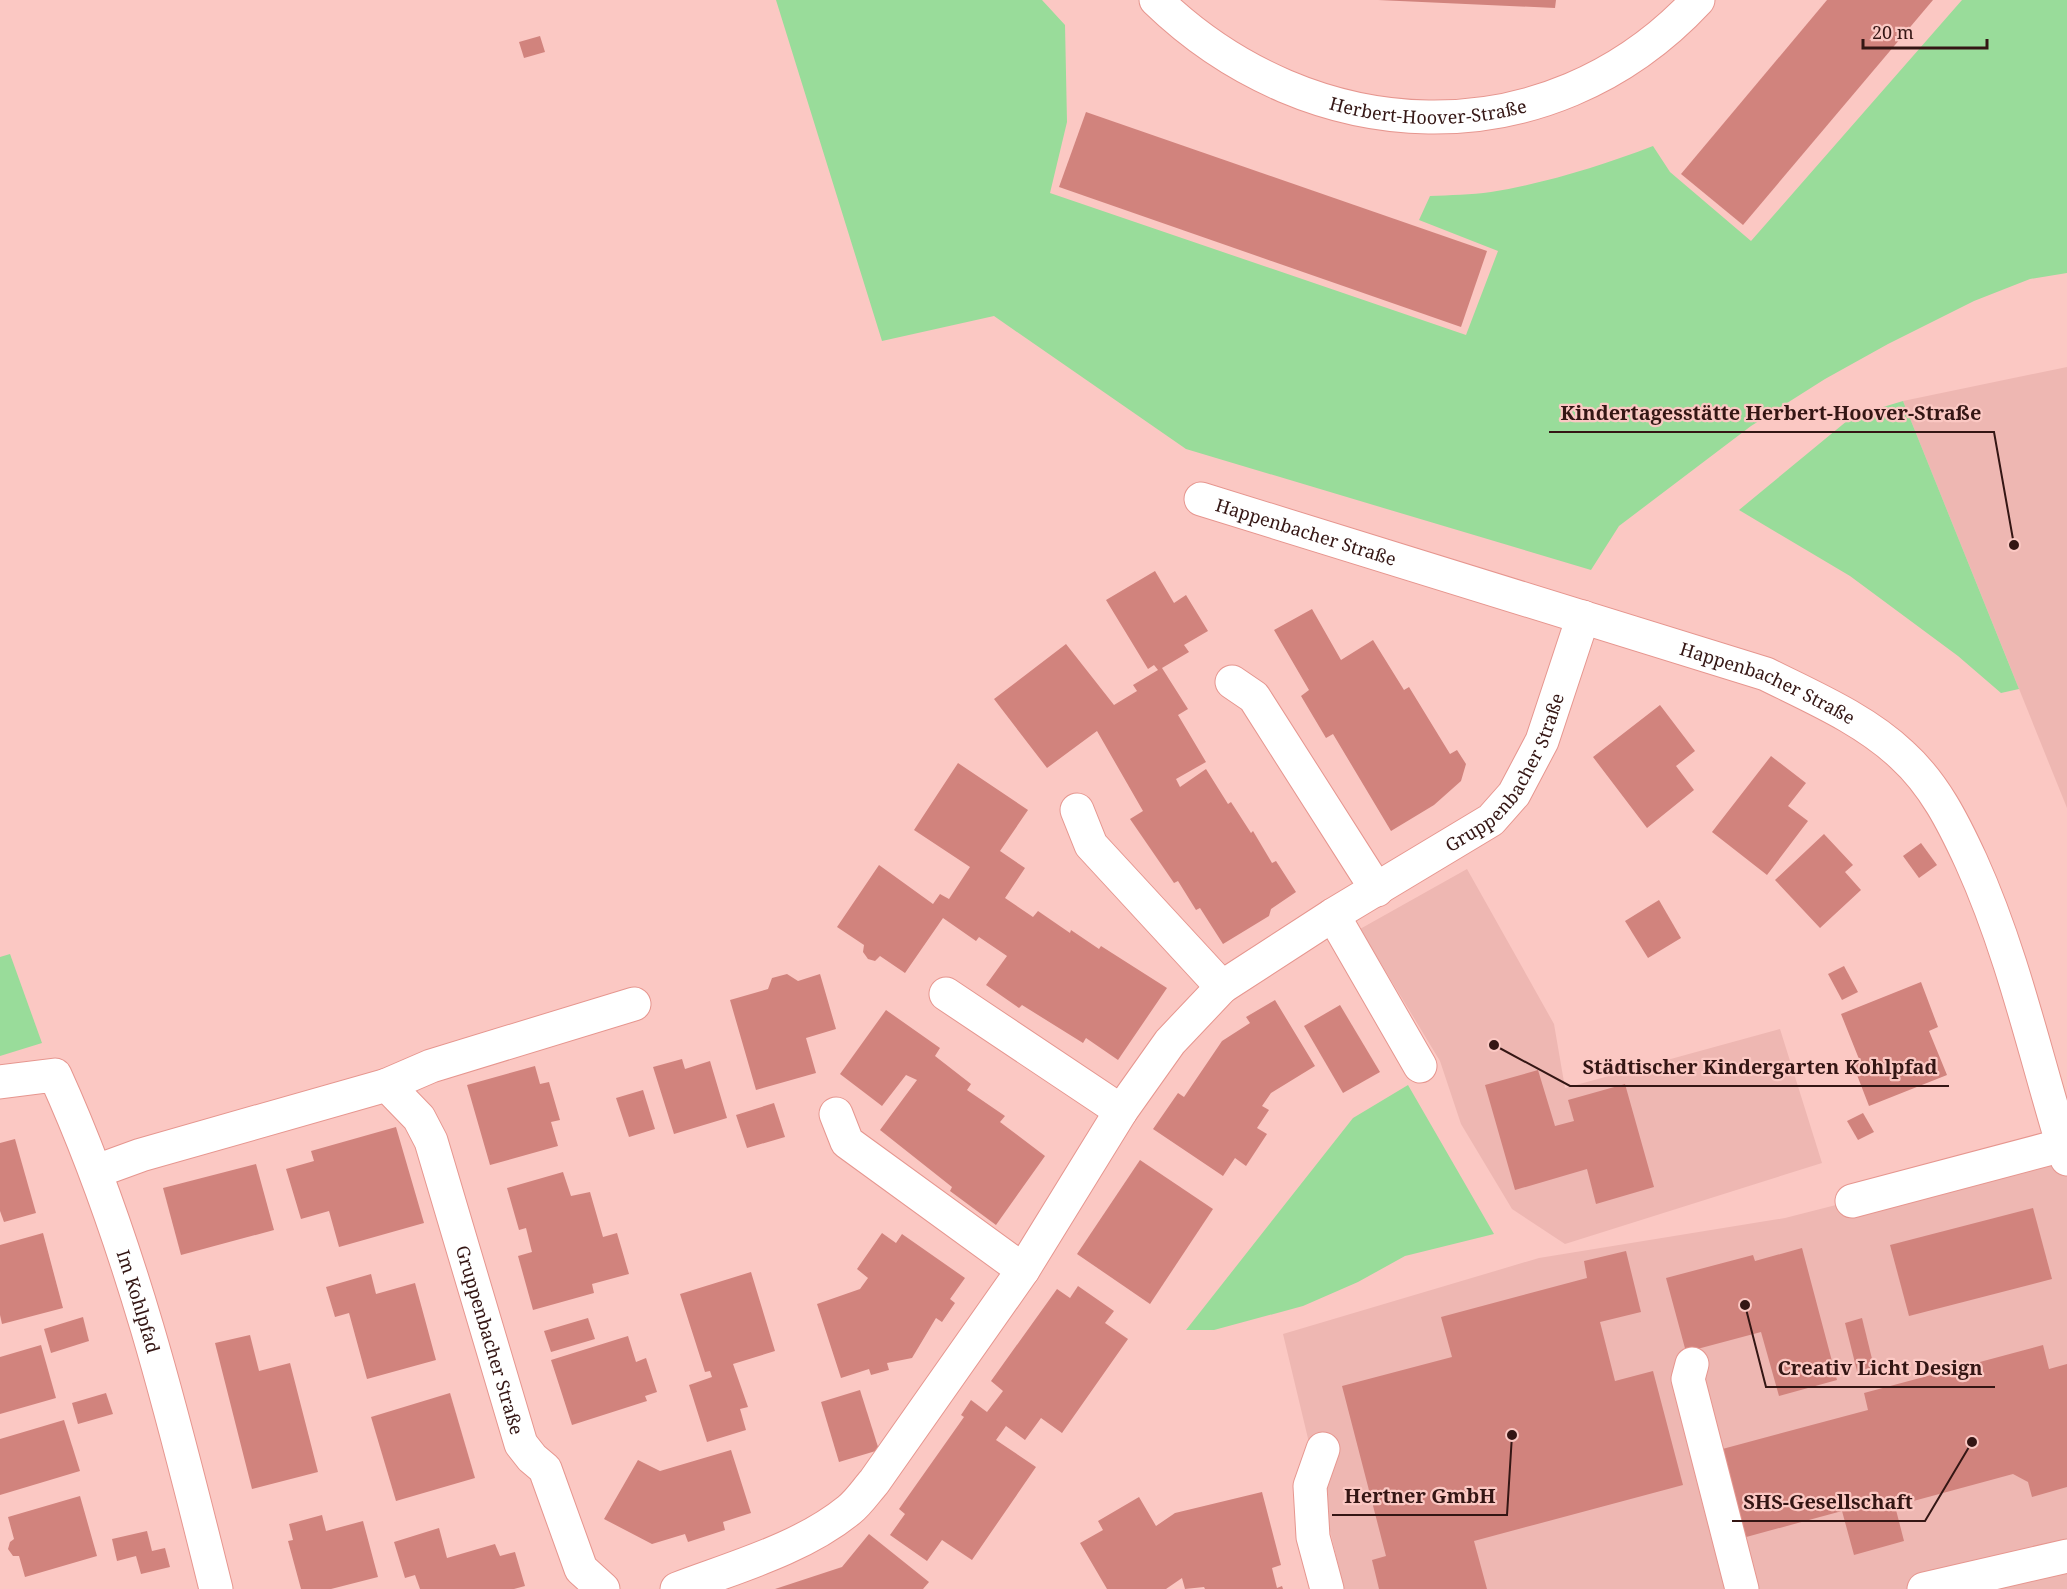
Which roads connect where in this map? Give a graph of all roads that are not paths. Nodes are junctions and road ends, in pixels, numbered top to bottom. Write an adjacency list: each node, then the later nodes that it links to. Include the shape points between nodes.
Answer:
1 (1156, 0): 2 (street, Herbert-Hoover-Straße, via 1205,41 1285,86 1375,113 1458,117 1504,111 1576,88 1651,46)
2 (1698, 0)
3 (1201, 499): 4 (street, Happenbacher Straße)
4 (1582, 616): 7 (street, Gruppenbacher Straße, via 1542,741 1514,794 1491,820); 17 (street, Happenbacher Straße, via 1766,674 1843,713 1902,754 1932,787 1986,895 2012,968)
5 (1232, 682): 7 (street, via 1254,697)
6 (1077, 810): 9 (street, via 1091,845)
7 (1377, 890): 8 (street, Gruppenbacher Straße)
8 (1333, 915): 9 (street, Gruppenbacher Straße); 12 (street)
9 (1222, 987): 15 (street, Gruppenbacher Straße, via 1170,1042)
10 (946, 994): 15 (street)
11 (634, 1004): 14 (street, via 431,1066)
12 (1420, 1066)
13 (0, 1082): 18 (street, Im Kohlpfad, via 55,1075)
14 (387, 1085): 18 (street); 25 (street, Gruppenbacher Straße, via 419,1118 431,1141 521,1444 545,1469 581,1569)
15 (1121, 1111): 20 (street, Gruppenbacher Straße)
16 (836, 1114): 20 (street, via 847,1142)
17 (2065, 1152): 19 (street)
18 (97, 1171): 24 (street, Im Kohlpfad, via 140,1307)
19 (1852, 1201)
20 (1023, 1270): 26 (street, Gruppenbacher Straße, via 852,1508 828,1526 777,1551)
21 (1692, 1364): 28 (street, via 1688,1379)
22 (1323, 1449): 27 (street, via 1310,1486 1313,1537)
23 (2067, 1556): 29 (street)
24 (216, 1589)
25 (603, 1589)
26 (677, 1589)
27 (1327, 1589)
28 (1742, 1589)
29 (1924, 1589)

